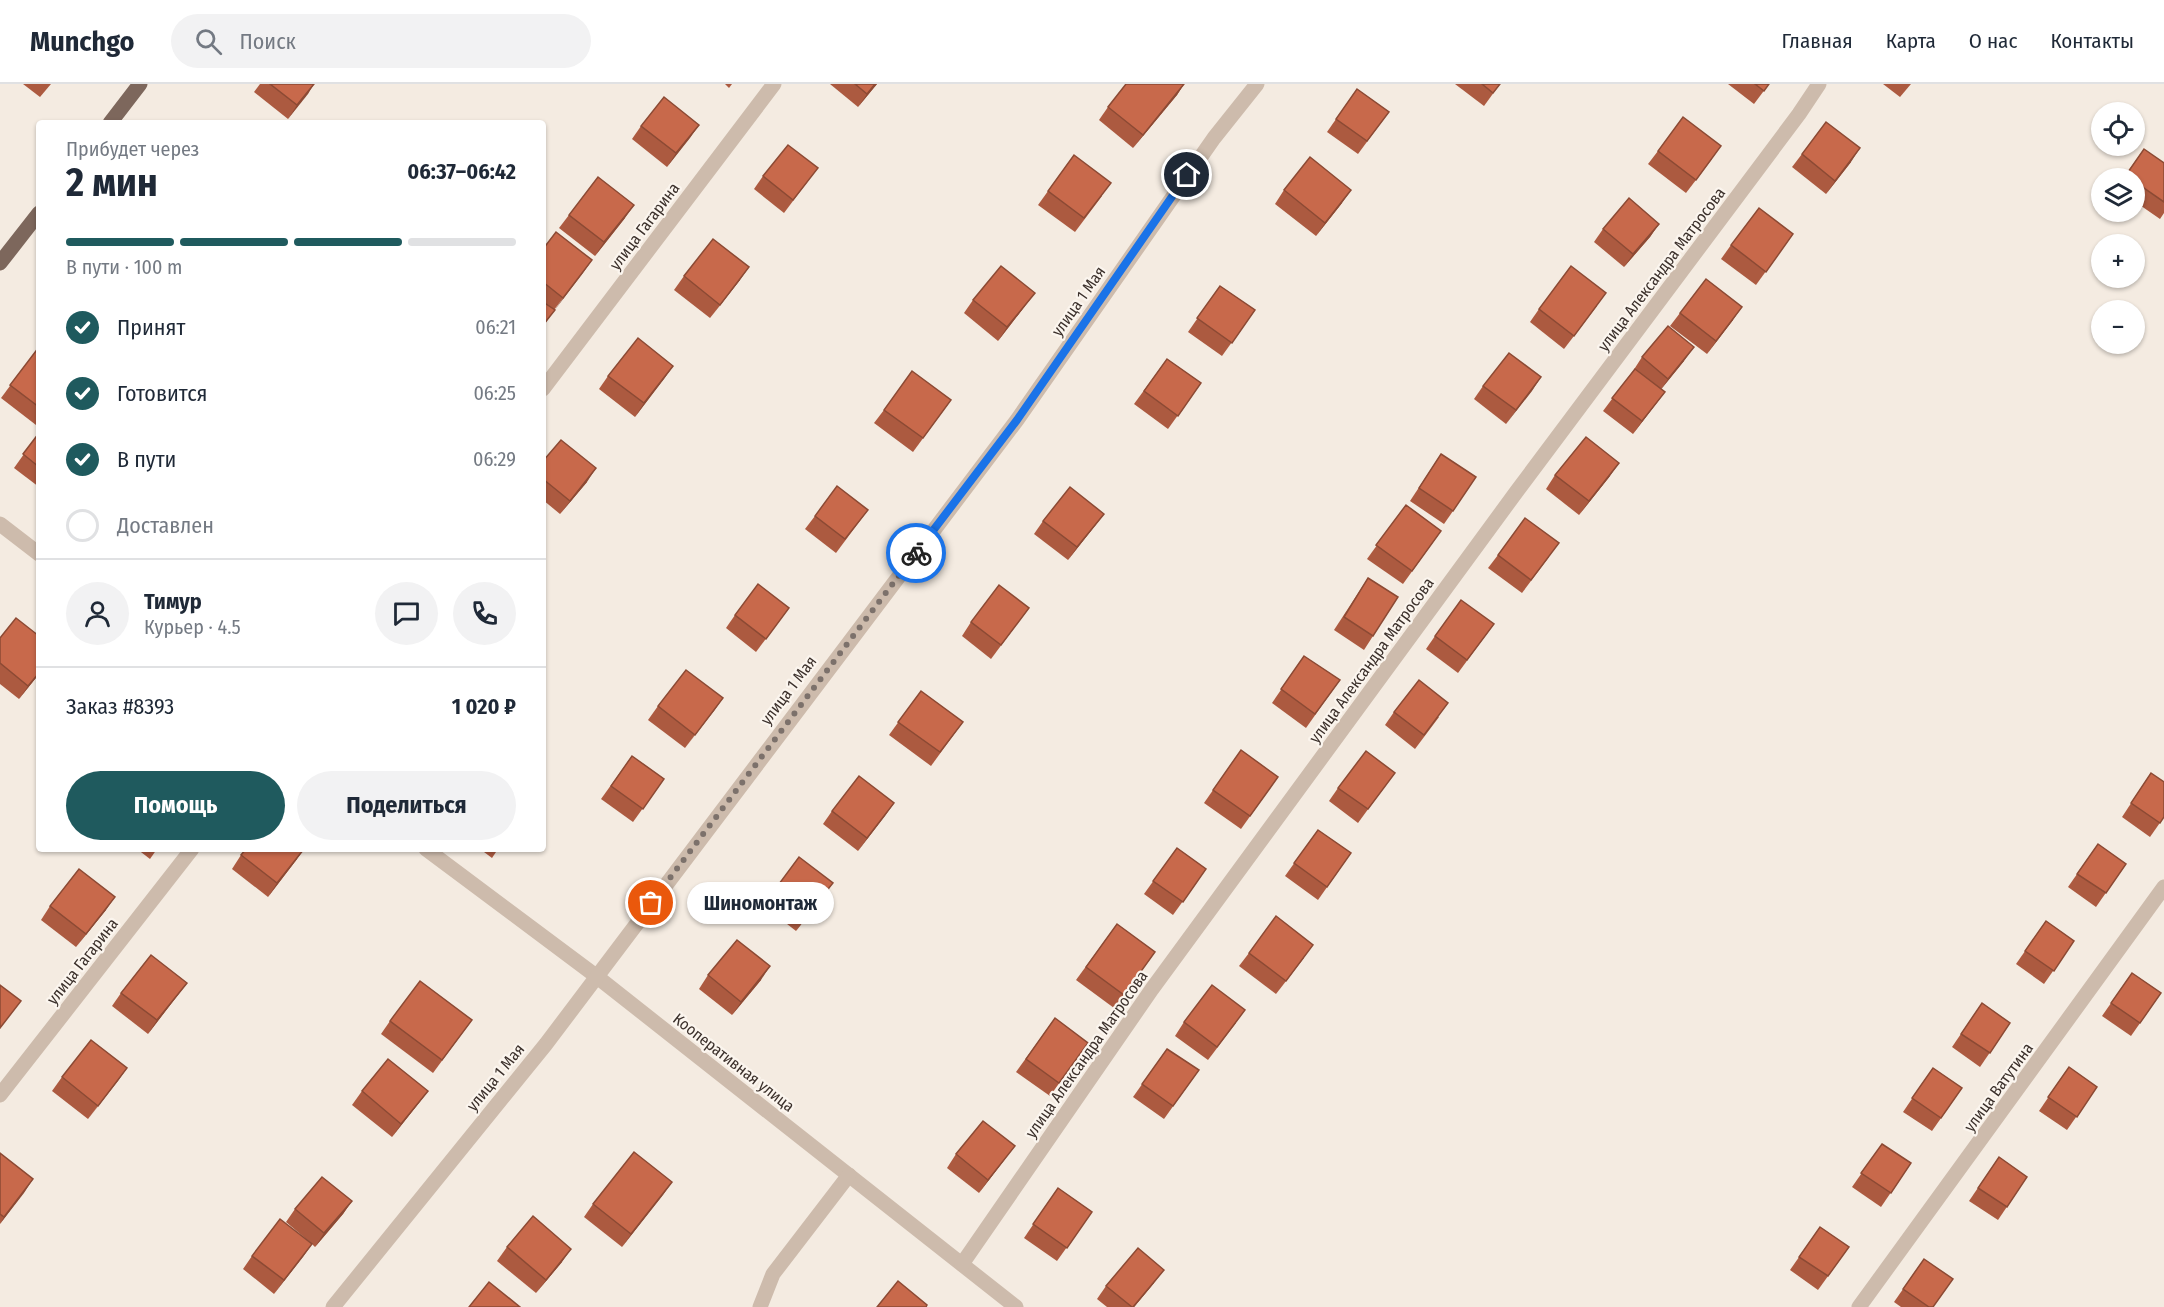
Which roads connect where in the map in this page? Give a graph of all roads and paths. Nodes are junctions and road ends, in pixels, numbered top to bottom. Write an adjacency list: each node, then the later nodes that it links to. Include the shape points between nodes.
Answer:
1 (140, 84): 5 (main road)
2 (774, 84): 8 (street, улица Гагарина)
3 (1257, 84): 14 (street, улица 1 Мая, via 1214,138 1017,420)
4 (1819, 84): 17 (street, улица Александра Матросова, via 1152,989)
5 (112, 120)
6 (36, 217): 7 (main road)
7 (0, 263)
8 (546, 385)
9 (0, 525): 10 (street)
10 (36, 552)
11 (190, 852): 15 (street, улица Гагарина)
12 (430, 852): 14 (street, Кооперативная улица)
13 (2164, 887): 21 (street, улица Ватутина)
14 (596, 976): 16 (street, Кооперативная улица); 18 (street, улица 1 Мая, via 546,1044)
15 (0, 1095)
16 (849, 1175): 17 (street, Кооперативная улица); 19 (street, via 773,1274)
17 (962, 1264): 20 (street, Кооперативная улица)
18 (333, 1307)
19 (760, 1307)
20 (1016, 1307)
21 (1859, 1307)

